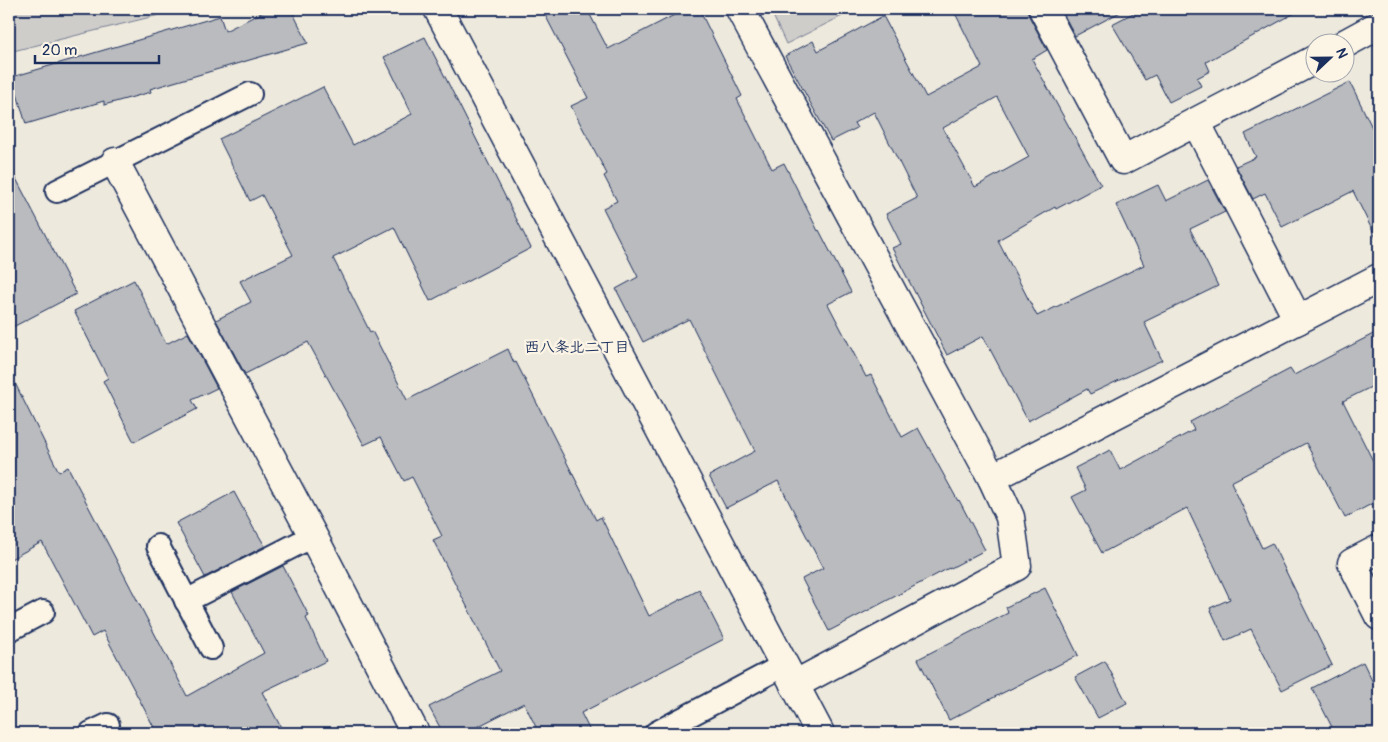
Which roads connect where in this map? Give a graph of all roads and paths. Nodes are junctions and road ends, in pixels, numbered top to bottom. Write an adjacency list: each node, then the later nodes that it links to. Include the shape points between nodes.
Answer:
1 (438, 9): 22 (street)
2 (740, 9): 13 (street)
3 (1043, 9): 8 (street, via 1123,160)
4 (1379, 25): 5 (street)
5 (1356, 38)
6 (1306, 64): 8 (street)
7 (250, 94): 9 (lane)
8 (1196, 122): 12 (street)
9 (115, 162): 10 (lane); 14 (street)
10 (57, 191)
11 (1379, 278): 12 (street)
12 (1298, 320): 13 (street)
13 (992, 478): 22 (street, via 1010,517 1017,566)
14 (313, 536): 17 (lane); 23 (street)
15 (158, 546): 17 (lane)
16 (1379, 549): 19 (street, via 1352,563)
17 (186, 601): 21 (lane)
18 (43, 612): 20 (lane)
19 (1379, 616)
20 (9, 630)
21 (212, 648)
22 (789, 675): 24 (lane); 25 (street)
23 (415, 733)
24 (656, 733)
25 (820, 733)

